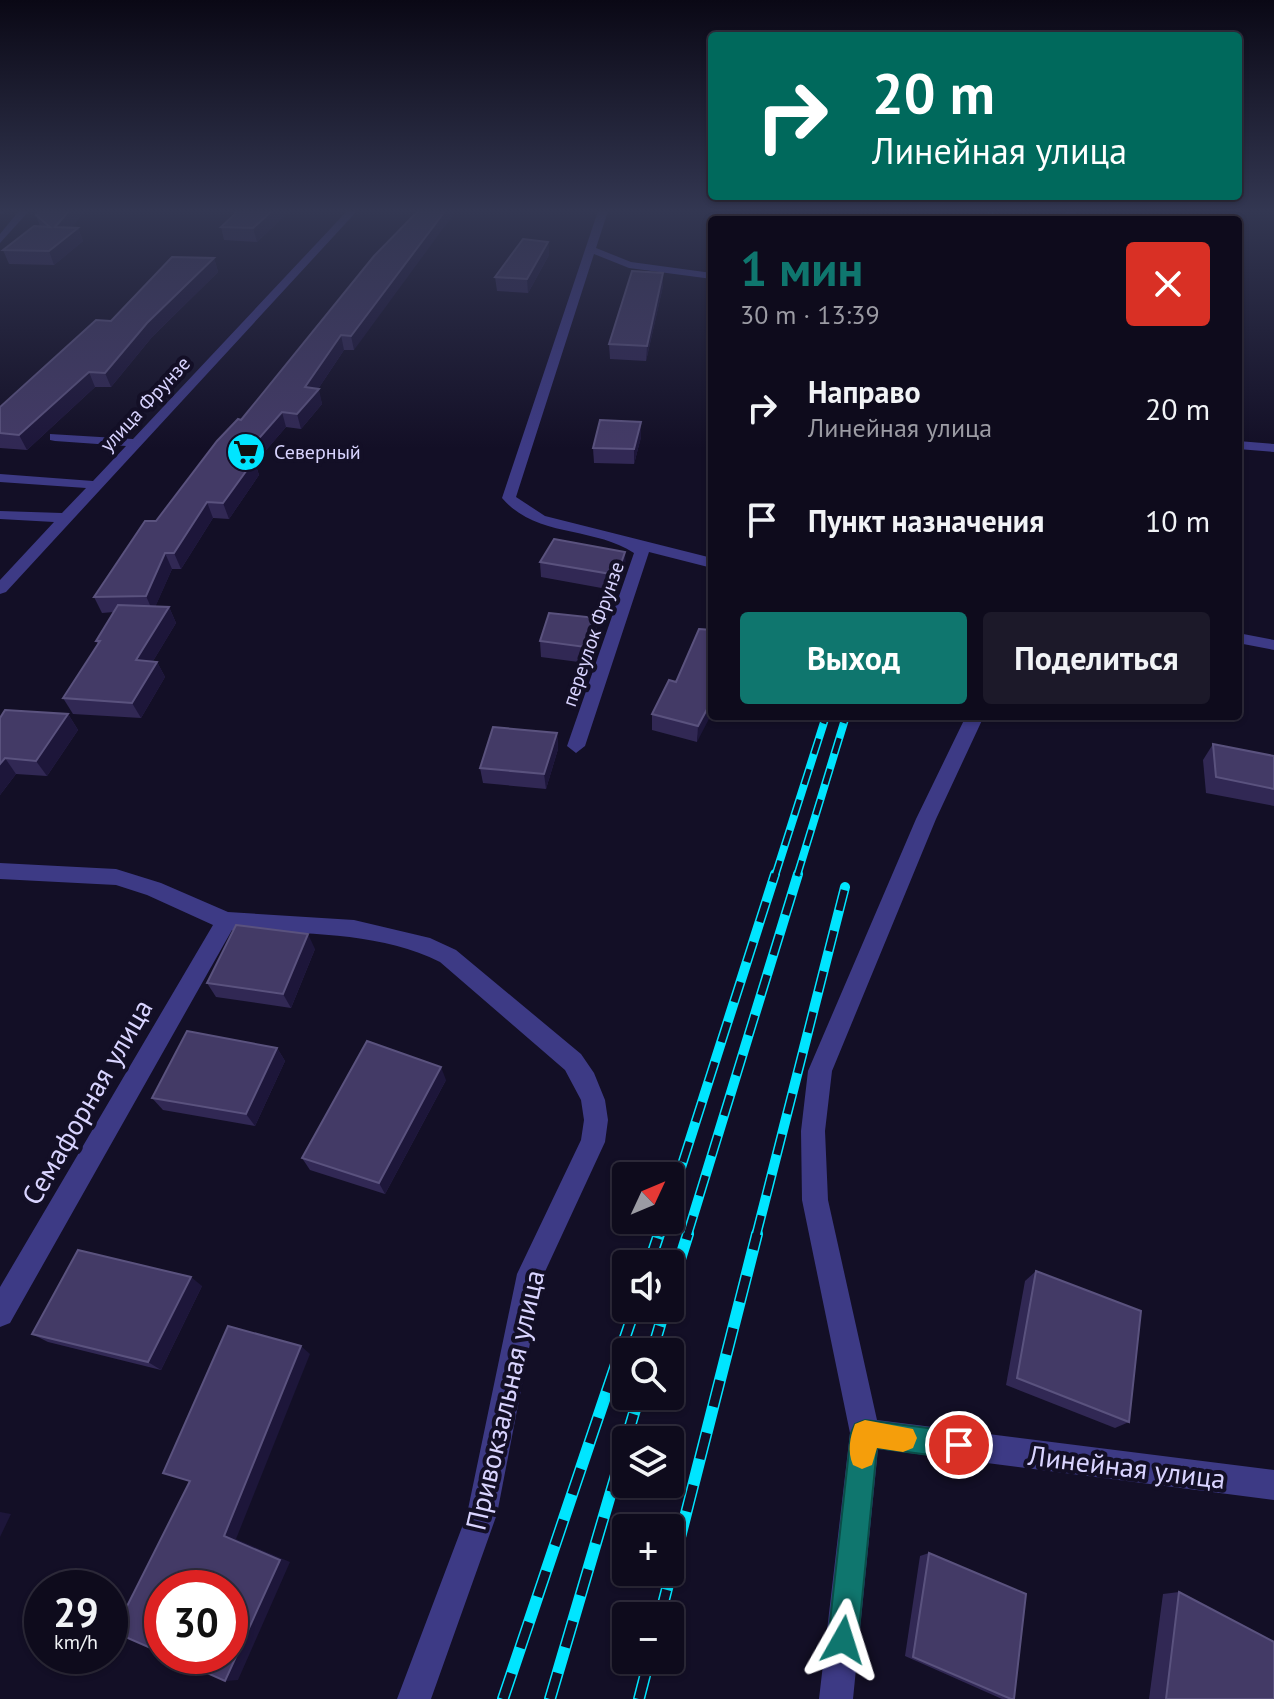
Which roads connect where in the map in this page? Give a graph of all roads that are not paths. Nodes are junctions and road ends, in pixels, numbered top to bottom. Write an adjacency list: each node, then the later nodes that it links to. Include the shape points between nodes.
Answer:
1 (278, 290): 4 (street, улица Фрунзе)
2 (578, 290): 11 (street, переулок Фрунзе, via 509,498 522,512 548,523)
3 (55, 437): 4 (street)
4 (136, 443): 8 (street, улица Фрунзе)
5 (1242, 445): 6 (street)
6 (1274, 448)
7 (0, 478): 8 (street)
8 (96, 485): 10 (street, улица Фрунзе)
9 (0, 515): 10 (street)
10 (66, 518): 13 (street, улица Фрунзе)
11 (632, 543): 12 (street); 17 (street, переулок Фрунзе, via 642,552)
12 (708, 562)
13 (0, 589)
14 (1242, 639): 15 (street)
15 (1274, 645)
16 (973, 720): 21 (street, via 820,1071 813,1131 815,1200)
17 (576, 746)
18 (0, 871): 19 (street, via 116,877)
19 (226, 921): 20 (street, Семафорная улица); 23 (street, Привокзальная улица, via 354,929 430,947 448,956 573,1062 590,1091 597,1126 593,1142 530,1274 482,1514)
20 (0, 1313)
21 (865, 1433): 22 (street, Линейная улица); 24 (street)
22 (1274, 1485)
23 (414, 1699)
24 (836, 1699)

